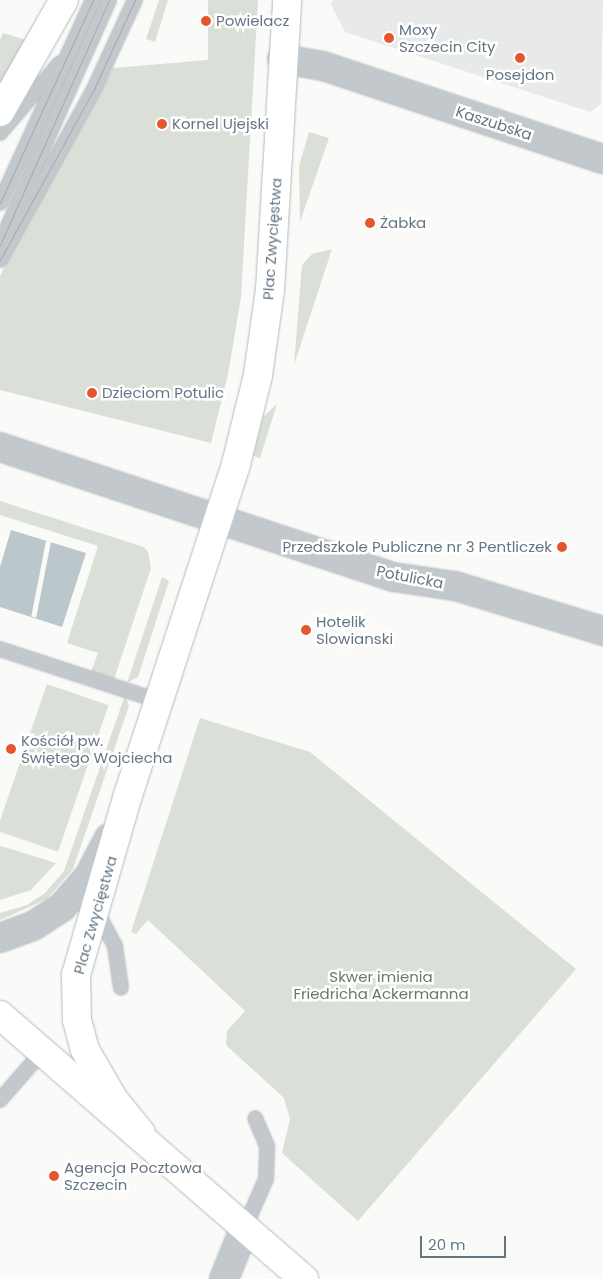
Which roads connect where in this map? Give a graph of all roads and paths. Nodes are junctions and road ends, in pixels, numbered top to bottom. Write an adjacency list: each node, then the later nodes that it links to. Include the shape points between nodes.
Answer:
1 (64, 0): 8 (main road)
2 (93, 0): 6 (lane)
3 (109, 0): 12 (lane)
4 (135, 0): 13 (lane, via 90,96)
5 (287, 0): 7 (main road, Plac Zwycięstwa)
6 (73, 47): 9 (lane); 11 (lane)
7 (282, 59): 10 (street, Kaszubska, via 323,66); 15 (main road, Plac Zwycięstwa, via 270,283 258,375)
8 (0, 112)
9 (0, 133)
10 (603, 159)
11 (0, 204)
12 (0, 245)
13 (0, 260)
14 (0, 447): 15 (street)
15 (219, 519): 16 (street, Potulicka, via 393,576 454,586); 18 (main road, Plac Zwycięstwa)
16 (603, 630)
17 (0, 649): 18 (lane)
18 (159, 701): 19 (main road, Plac Zwycięstwa)
19 (128, 795): 20 (main road, Plac Zwycięstwa); 21 (street, Plac Zwycięstwa, via 100,857 72,897 46,920)
20 (96, 910): 22 (lane, via 115,946); 27 (main road, Plac Zwycięstwa, via 76,975 77,1020 94,1069)
21 (0, 938)
22 (121, 988)
23 (0, 1015): 24 (main road)
24 (42, 1052): 25 (lane); 27 (main road)
25 (0, 1100)
26 (255, 1118): 28 (lane, via 267,1146 266,1179)
27 (141, 1134): 28 (main road)
28 (245, 1227): 29 (street); 30 (main road)
29 (224, 1279)
30 (304, 1279)

